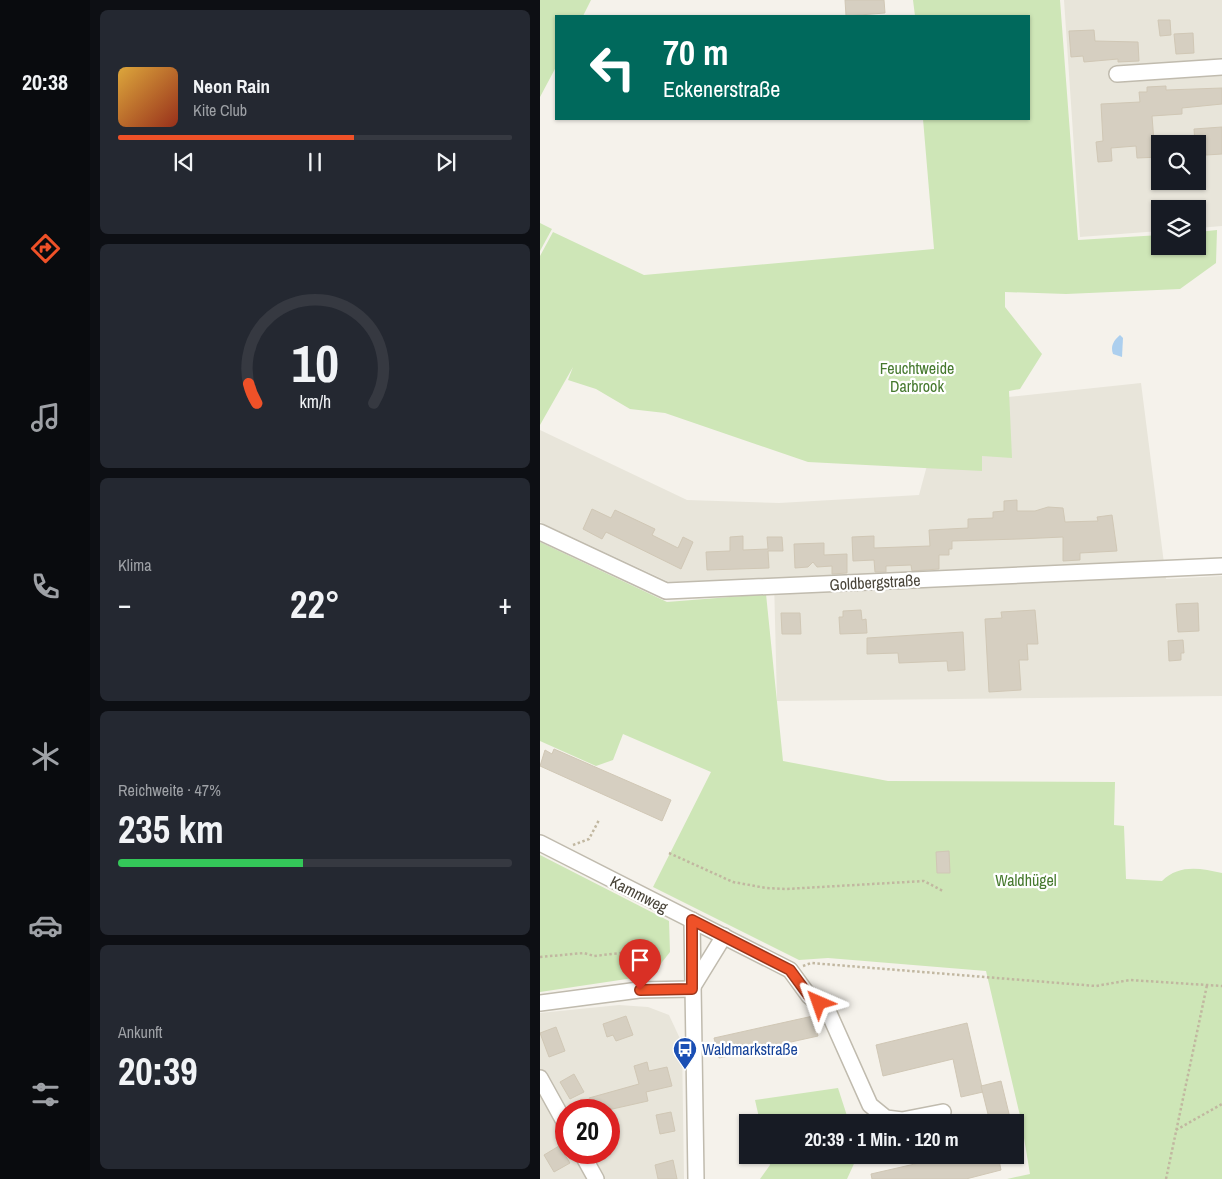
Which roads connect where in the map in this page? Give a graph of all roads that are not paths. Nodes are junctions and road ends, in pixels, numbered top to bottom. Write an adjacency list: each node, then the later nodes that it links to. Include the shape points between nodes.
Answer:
1 (1222, 67): 2 (street)
2 (1117, 74)
3 (540, 532): 4 (street, Goldbergstraße, via 666,591)
4 (1222, 566)
5 (540, 843): 6 (street, Kammweg)
6 (692, 920): 7 (street, Kammweg); 8 (street)
7 (724, 936): 8 (street); 12 (street, Kammweg, via 790,970 809,996 828,1011 870,1104 886,1118 902,1120)
8 (692, 989): 9 (street, via 646,990); 15 (street)
9 (540, 1003)
10 (540, 1078): 11 (street)
11 (555, 1105)
12 (943, 1112)
13 (588, 1164): 14 (street)
14 (596, 1179)
15 (696, 1179)

